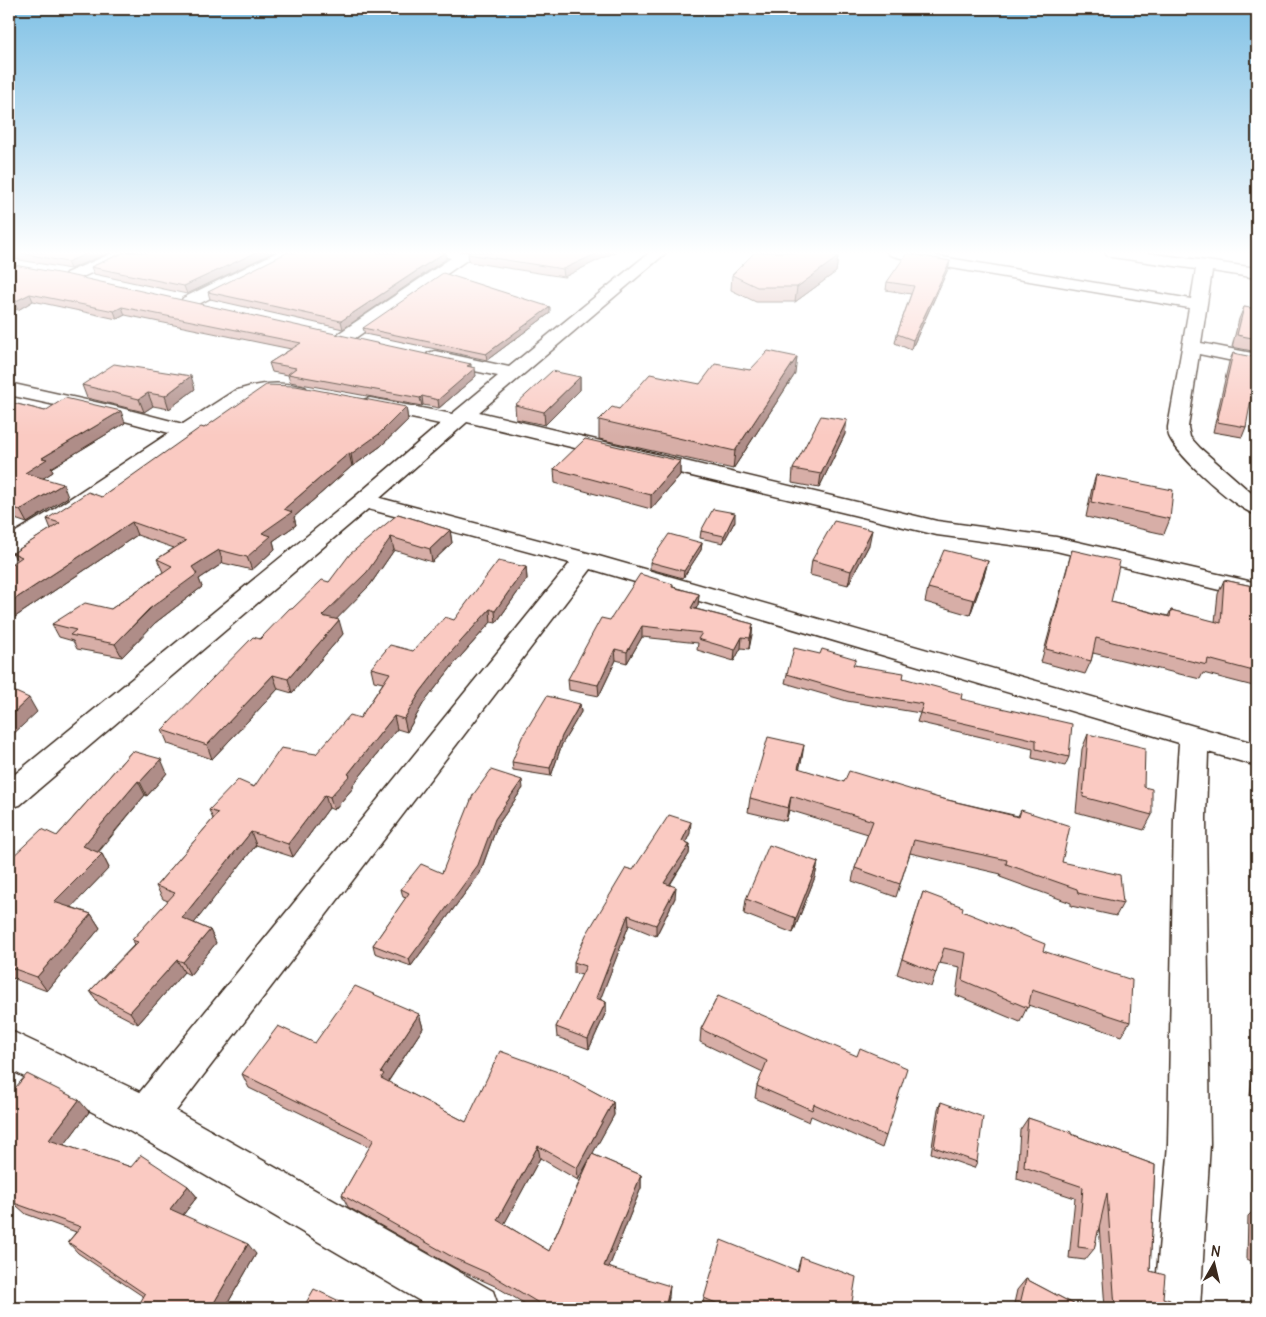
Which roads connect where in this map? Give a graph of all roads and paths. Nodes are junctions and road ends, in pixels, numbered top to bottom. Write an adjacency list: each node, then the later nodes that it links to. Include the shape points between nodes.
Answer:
1 (380, 313): 5 (street)
2 (586, 313): 10 (street)
3 (1197, 313): 7 (street)
4 (327, 333): 5 (street)
5 (346, 337): 6 (street)
6 (372, 343)
7 (1191, 347): 9 (street); 17 (street, via 1178,427 1180,438 1222,480)
8 (416, 352): 10 (street)
9 (1257, 360)
10 (514, 374): 14 (street)
11 (9, 389): 15 (street)
12 (320, 394): 15 (street, via 280,388 255,390 240,395)
13 (348, 400): 14 (street)
14 (460, 418): 16 (street); 20 (street, via 937,528 1056,544)
15 (184, 431): 18 (street)
16 (364, 501): 19 (street); 23 (street)
17 (1257, 508)
18 (9, 546)
19 (586, 560): 21 (street); 25 (street)
20 (1257, 592)
21 (1194, 738): 22 (street); 27 (street, via 1190,818 1189,1144)
22 (1257, 755)
23 (9, 796)
24 (9, 1050): 25 (street)
25 (146, 1117): 26 (street)
26 (476, 1308)
27 (1177, 1308)

